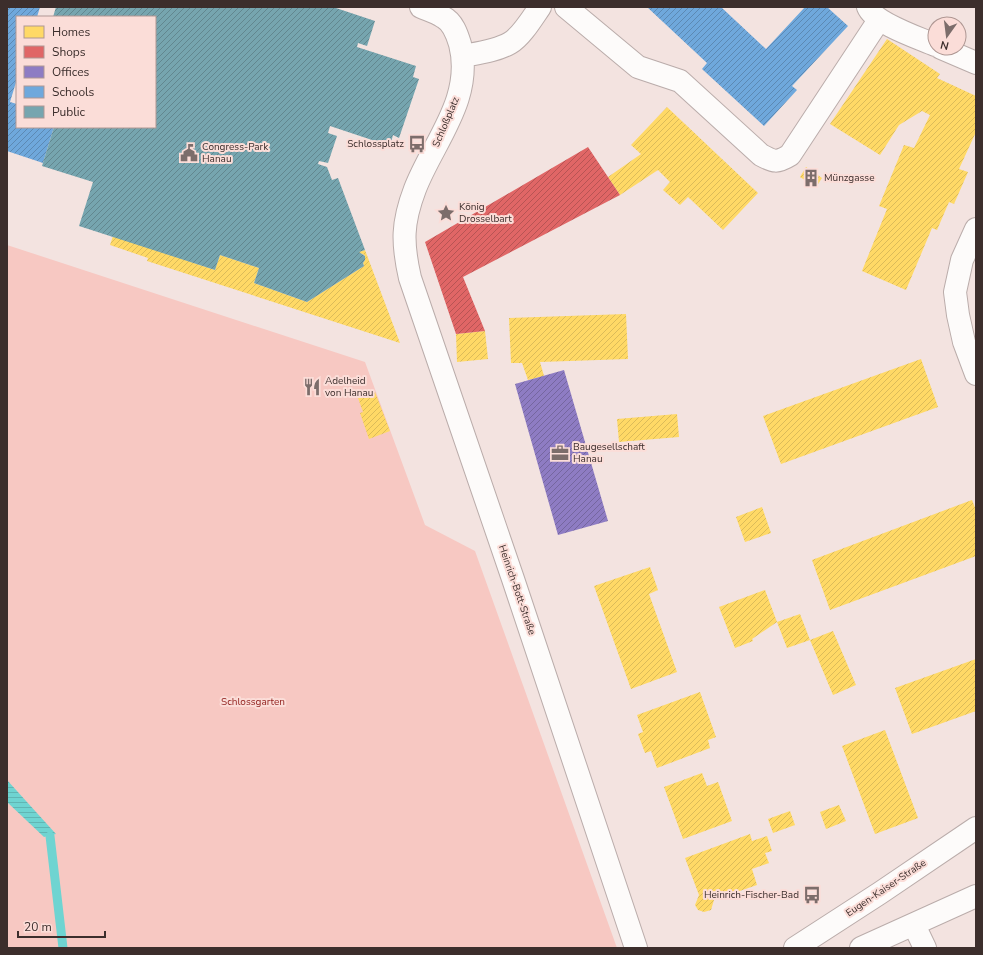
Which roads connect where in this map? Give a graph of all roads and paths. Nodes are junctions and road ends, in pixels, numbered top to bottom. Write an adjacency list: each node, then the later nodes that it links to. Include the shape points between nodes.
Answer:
1 (421, 7): 6 (street, Schloßplatz, via 444,17 452,25)
2 (540, 7): 6 (street, via 512,42 489,51)
3 (566, 7): 4 (street, via 638,67 680,81 761,155 770,160 781,161 790,155)
4 (874, 14): 5 (street)
5 (927, 41)
6 (463, 56): 10 (street, Schloßplatz, via 462,79 457,101 415,188)
7 (960, 56): 8 (street)
8 (976, 63)
9 (976, 229): 11 (street, via 962,260 955,292 964,342)
10 (403, 230): 15 (street, Heinrich-Bott-Straße, via 404,252 410,278 509,565)
11 (976, 374)
12 (976, 828): 16 (street, Eugen-Kaiser-Straße)
13 (976, 896): 14 (street)
14 (914, 925): 17 (street); 18 (street)
15 (636, 948)
16 (795, 948)
17 (861, 948)
18 (925, 948)

